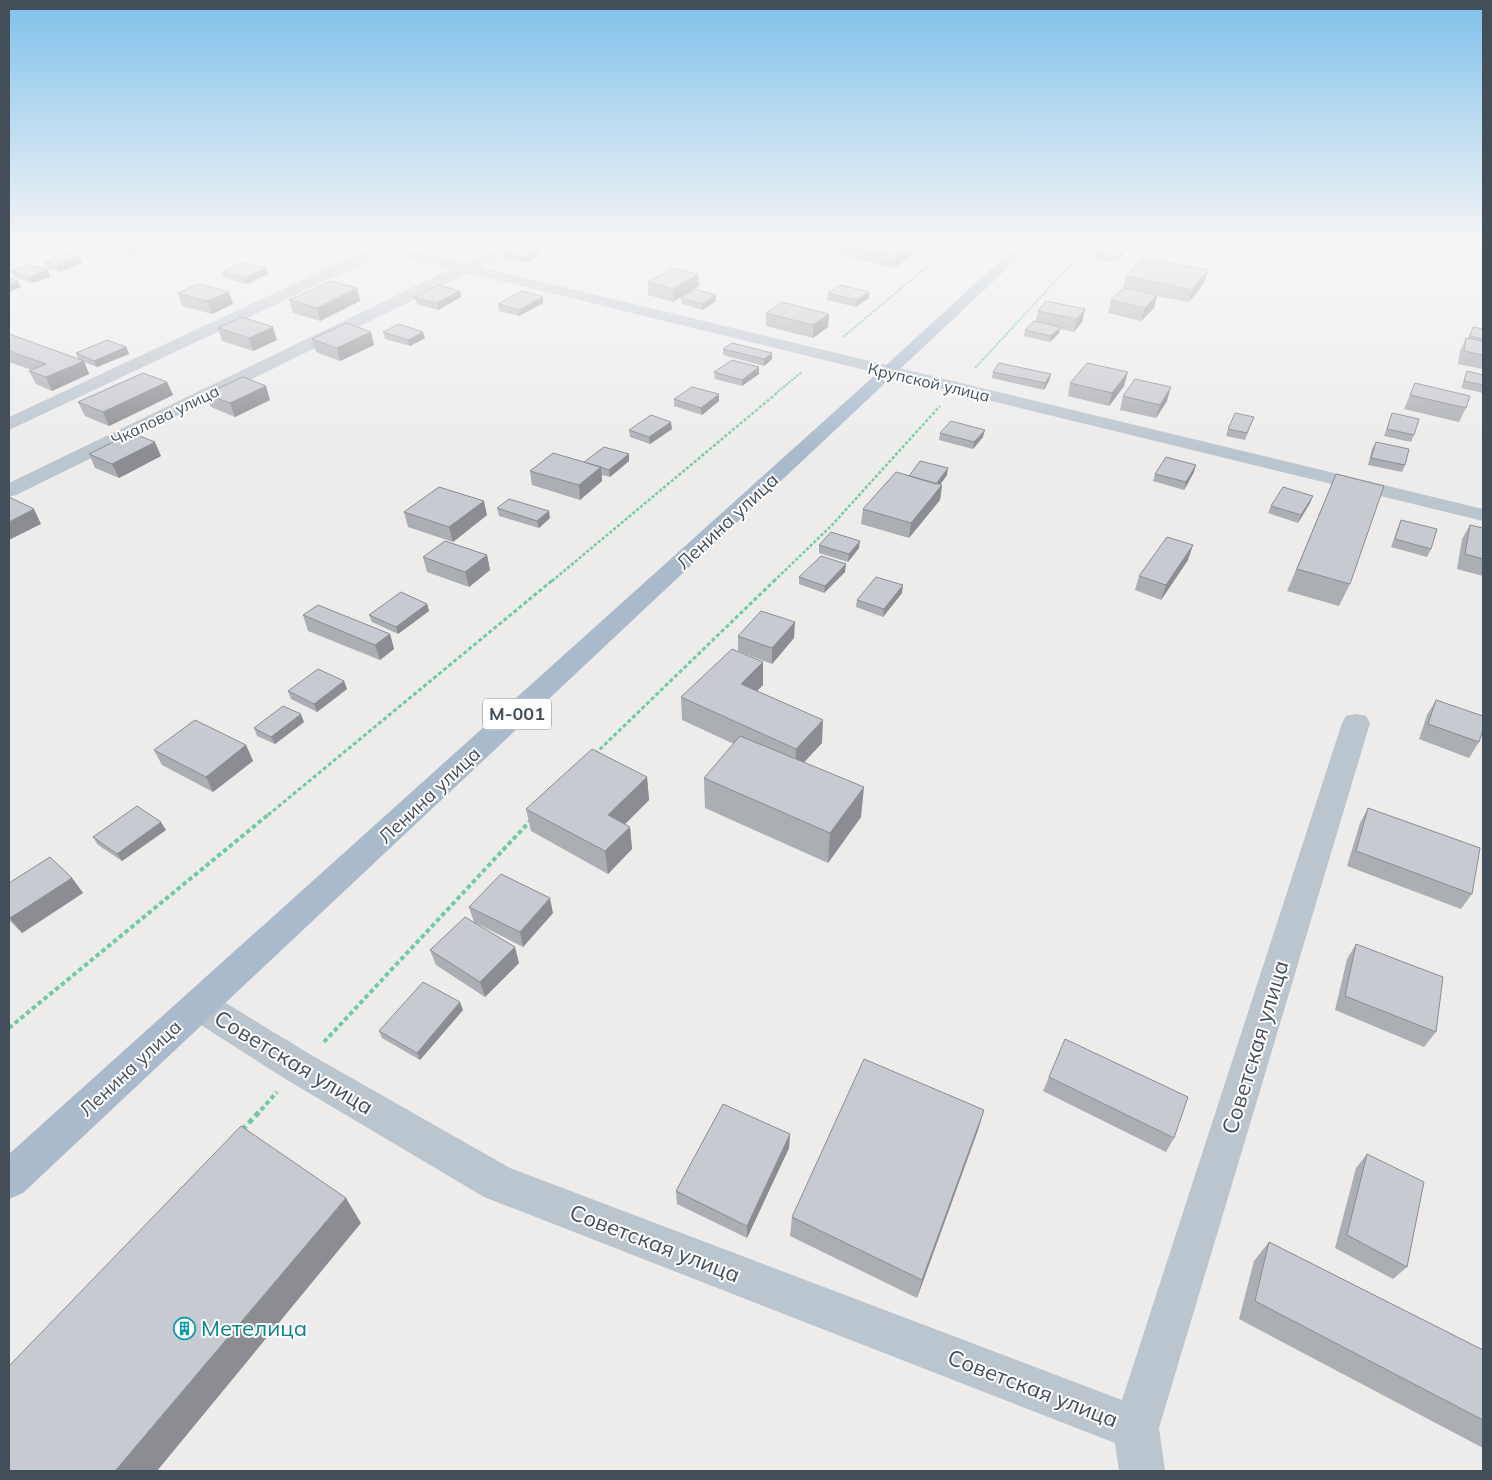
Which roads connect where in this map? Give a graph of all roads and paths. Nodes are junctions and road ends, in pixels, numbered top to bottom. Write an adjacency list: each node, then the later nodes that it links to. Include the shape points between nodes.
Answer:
1 (237, 315): 10 (street)
2 (370, 315): 11 (street, Чкалова улица)
3 (656, 315): 7 (street, Крупской улица)
4 (870, 315): 7 (path)
5 (950, 315): 8 (main road, Ленина улица / М-001)
6 (1024, 315): 9 (path)
7 (821, 356): 8 (street, Крупской улица); 17 (path)
8 (889, 372): 9 (street, Крупской улица); 16 (main road, Ленина улица / М-001)
9 (956, 388): 12 (street, Крупской улица); 14 (path, via 832,525)
10 (9, 424)
11 (9, 491)
12 (1481, 509)
13 (1356, 723): 21 (street, Советская улица)
14 (592, 758)
15 (536, 814): 18 (path)
16 (199, 1005): 18 (street, Советская улица); 20 (main road, Ленина улица / М-001)
17 (9, 1028)
18 (300, 1068): 19 (path); 21 (street, Советская улица, via 498,1183)
19 (239, 1133)
20 (9, 1180)
21 (1136, 1428): 22 (street, Советская улица)
22 (1142, 1471)

